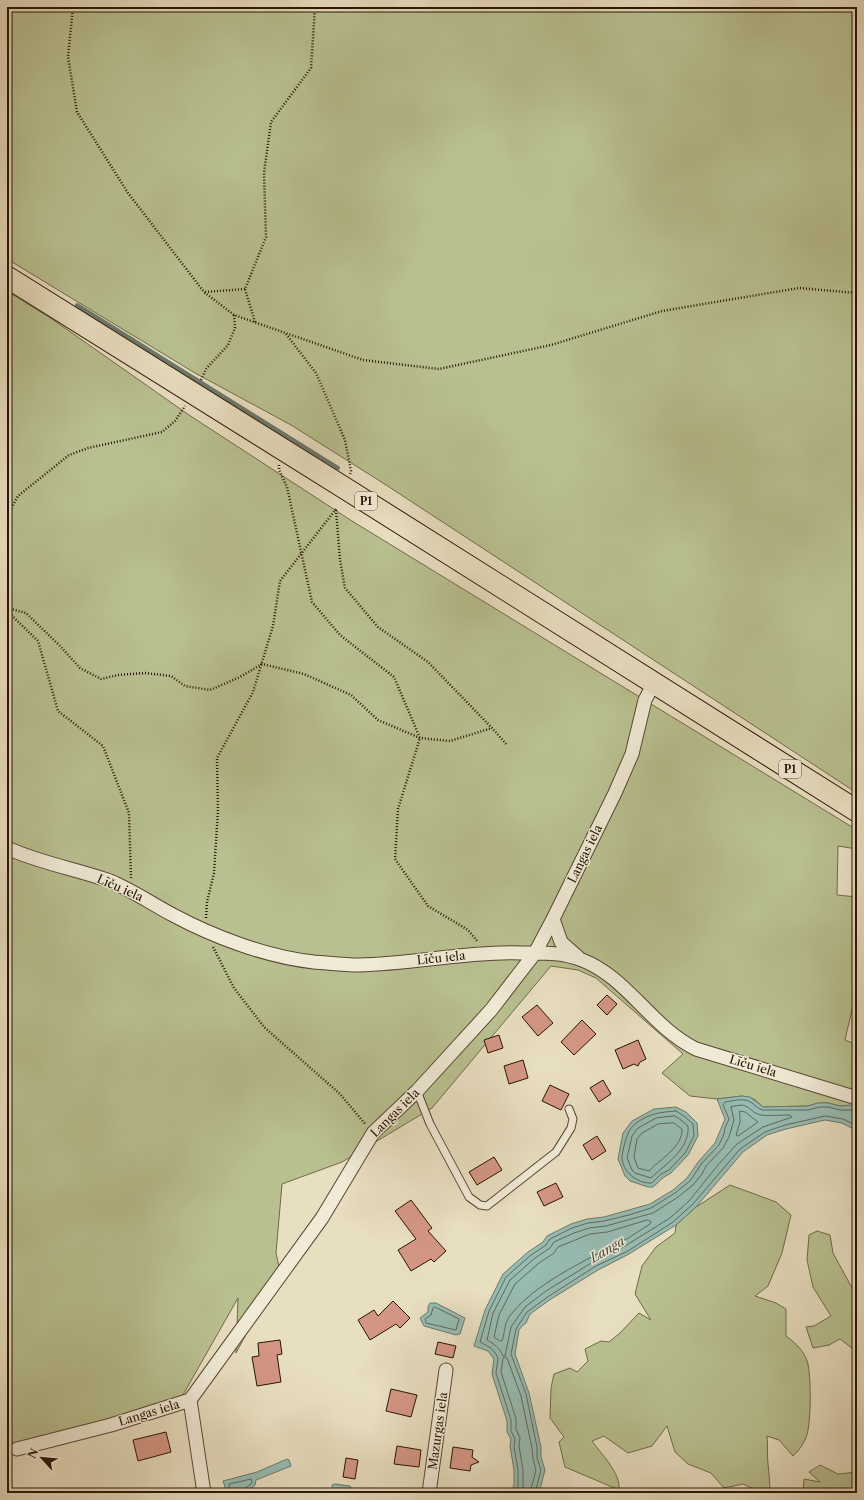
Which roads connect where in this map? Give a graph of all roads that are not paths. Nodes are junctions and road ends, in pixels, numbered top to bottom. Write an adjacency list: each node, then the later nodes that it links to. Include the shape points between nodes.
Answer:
1 (7, 277): 2 (main road, P1)
2 (654, 683): 3 (main road, P1); 5 (street, Langas iela, via 645,700 632,754 621,780)
3 (857, 811)
4 (7, 848): 6 (street, Līču iela, via 26,857 110,881 205,932 271,954 312,962 358,965 487,952)
5 (553, 920): 6 (street, Langas iela); 7 (street, via 560,942)
6 (535, 953): 7 (street, Līču iela, via 560,954); 8 (street, Langas iela, via 491,1010)
7 (581, 960): 9 (street, Līču iela, via 599,967 655,1020 682,1042 696,1049)
8 (418, 1091): 10 (lane, via 430,1124 469,1197 480,1205 487,1206 556,1152 571,1128 573,1119); 12 (street, Langas iela, via 373,1133 322,1218)
9 (857, 1098)
10 (569, 1109)
11 (446, 1370): 15 (street, Mazurgas iela)
12 (190, 1400): 13 (street, Langas iela, via 111,1425); 14 (street)
13 (17, 1449)
14 (204, 1493)
15 (429, 1493)

